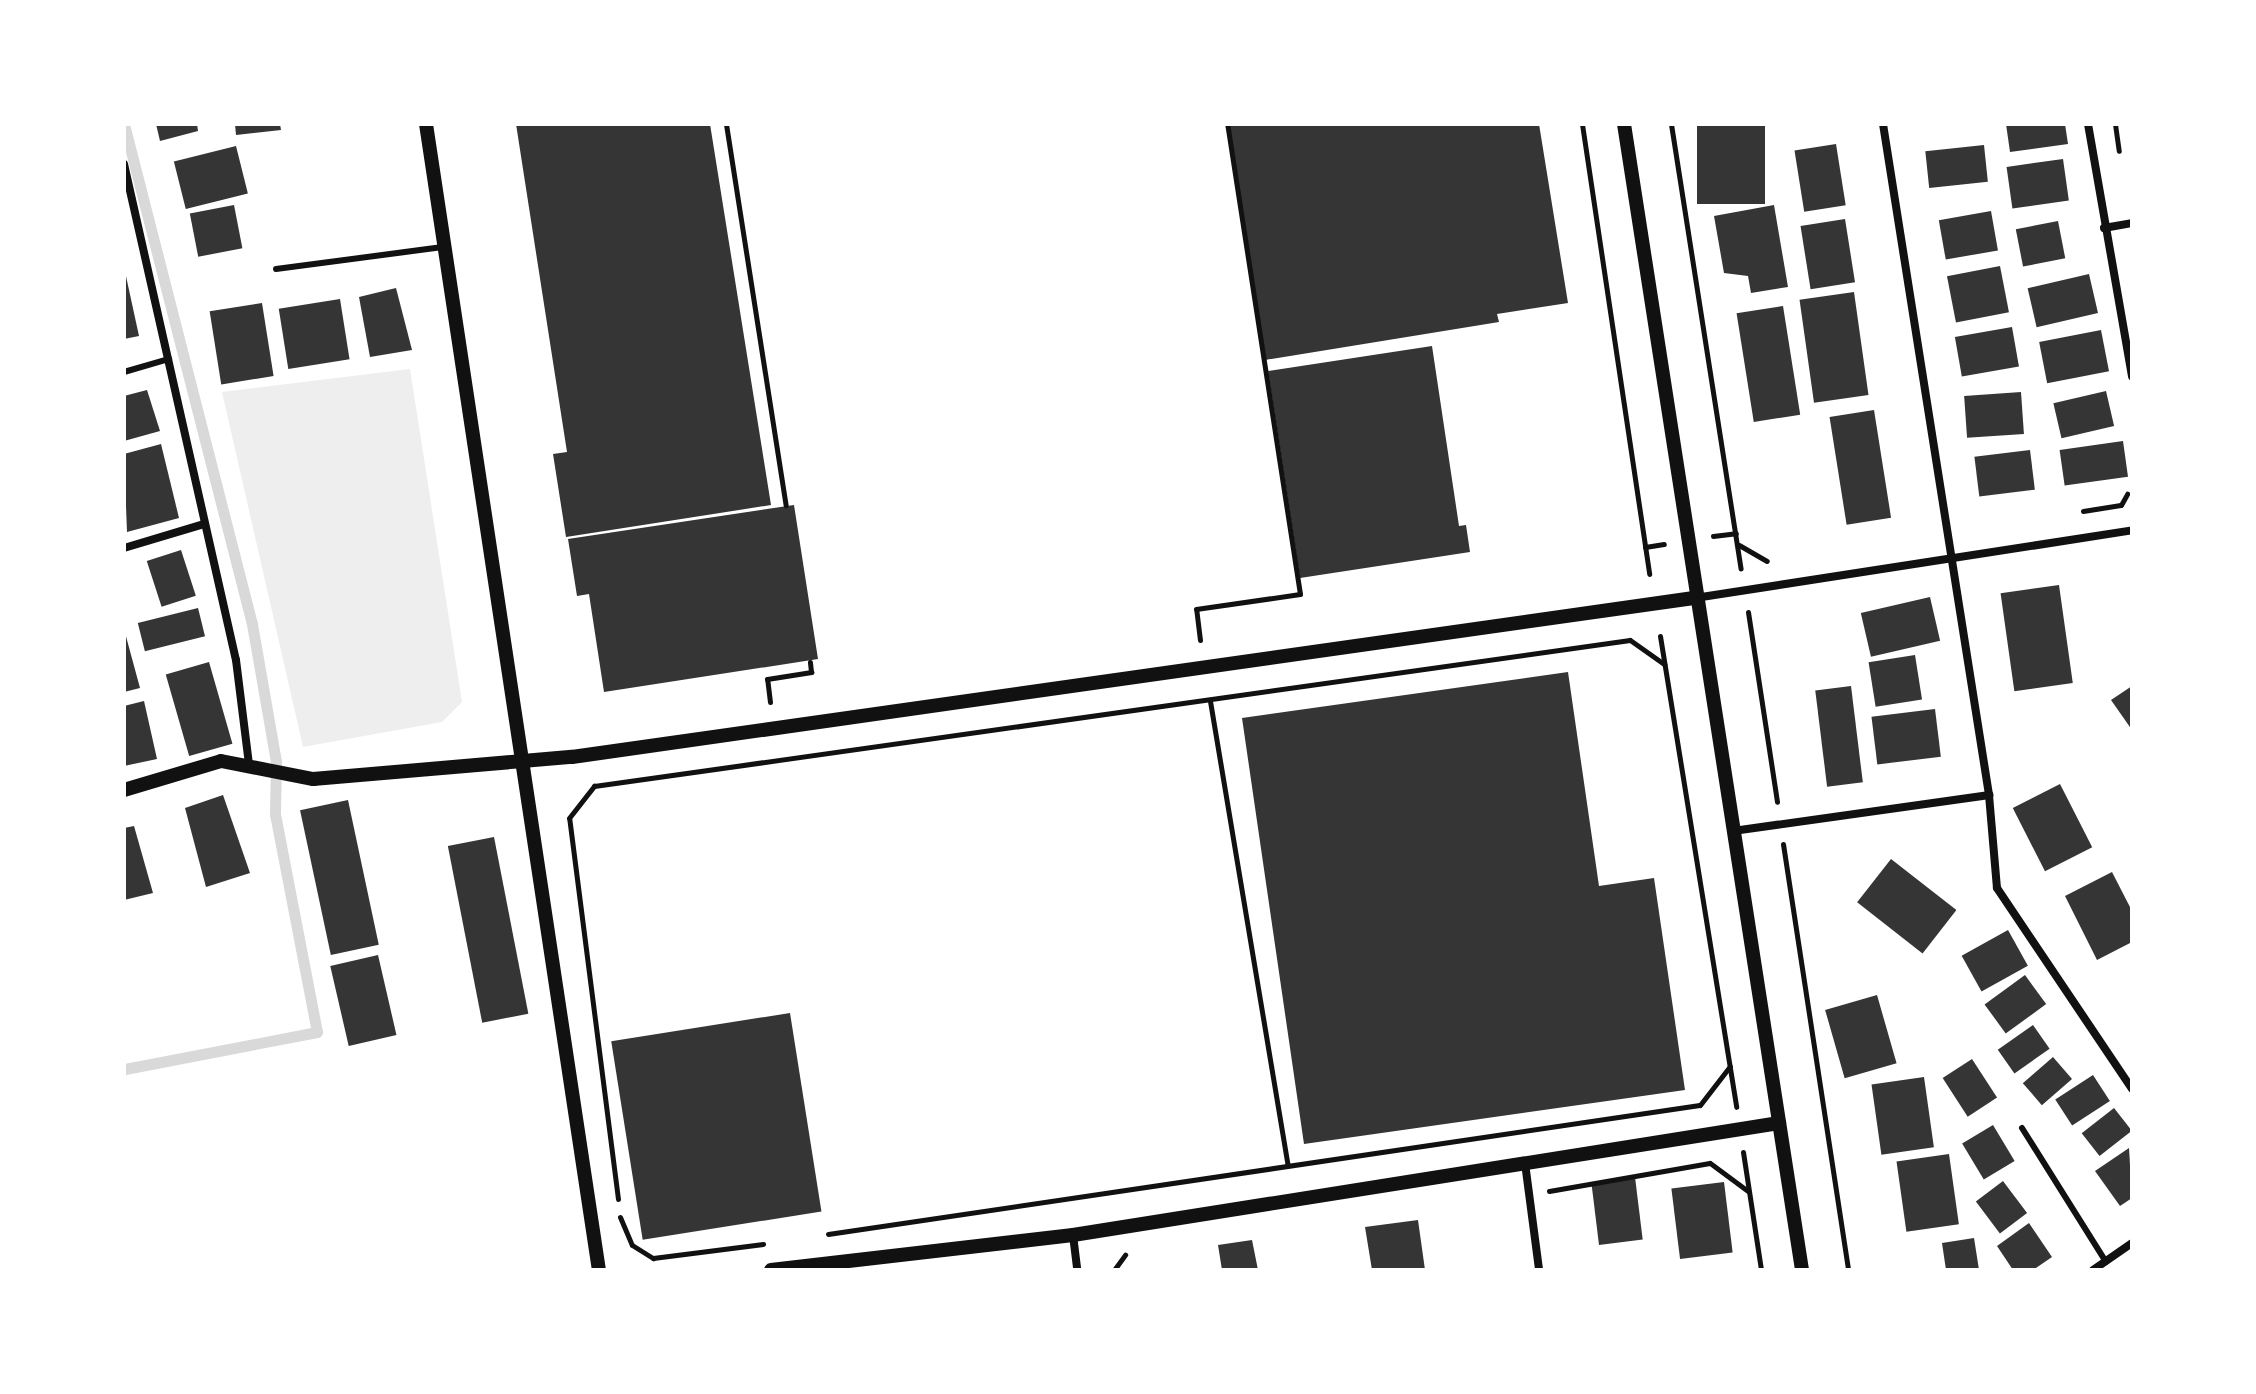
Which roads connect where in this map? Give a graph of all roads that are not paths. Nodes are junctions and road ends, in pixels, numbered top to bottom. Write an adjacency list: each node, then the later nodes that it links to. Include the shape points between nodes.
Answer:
1 (426, 124): 8 (street)
2 (1624, 124): 17 (street)
3 (1883, 124): 16 (street)
4 (2088, 124): 7 (street)
5 (124, 164): 10 (street)
6 (2132, 223): 7 (street)
7 (2104, 228): 12 (street)
8 (446, 247): 9 (lane); 18 (street)
9 (276, 269)
10 (169, 359): 11 (lane); 13 (street)
11 (124, 372)
12 (2132, 376)
13 (204, 524): 15 (street); 19 (street, via 236,660)
14 (2132, 530): 16 (street)
15 (124, 548)
16 (1952, 559): 17 (street); 21 (street)
17 (1694, 598): 18 (street); 22 (street)
18 (525, 761): 19 (street, via 291,778 265,774); 30 (street)
19 (249, 764): 20 (street, via 221,761)
20 (124, 790)
21 (1989, 795): 22 (street); 23 (street, via 1997,888)
22 (1733, 831): 24 (street)
23 (2132, 1089)
24 (1779, 1123): 26 (street); 34 (street)
25 (2022, 1128): 29 (lane)
26 (1525, 1162): 27 (street); 33 (street)
27 (1073, 1235): 31 (street); 32 (street)
28 (2132, 1243): 29 (street)
29 (2106, 1262): 35 (street)
30 (599, 1270)
31 (771, 1270)
32 (1077, 1270)
33 (1539, 1270)
34 (1802, 1270)
35 (2093, 1270)

